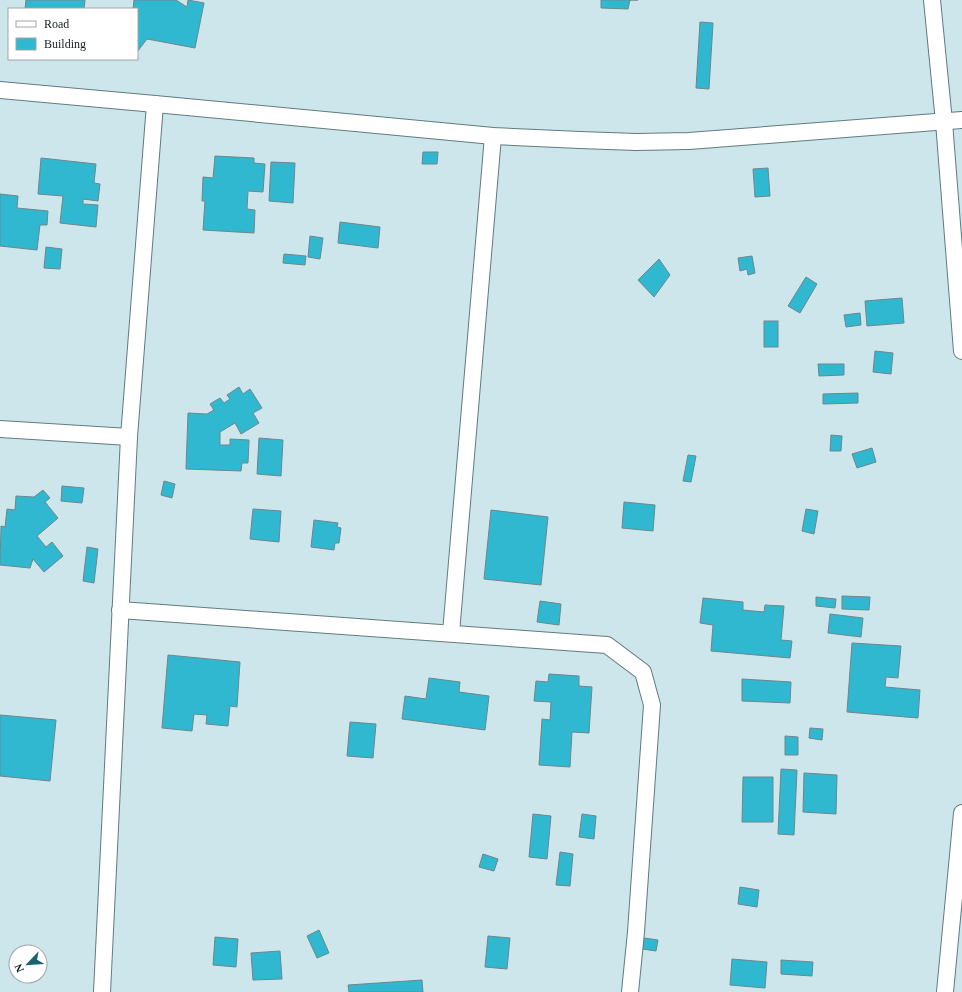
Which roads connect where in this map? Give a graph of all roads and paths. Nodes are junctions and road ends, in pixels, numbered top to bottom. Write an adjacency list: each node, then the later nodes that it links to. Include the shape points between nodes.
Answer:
1 (932, 0): 5 (street)
2 (0, 90): 3 (street)
3 (155, 104): 6 (street); 9 (street)
4 (962, 120): 5 (street)
5 (944, 122): 6 (street, via 689,141 601,141); 7 (street)
6 (493, 136): 11 (street)
7 (962, 351)
8 (0, 429): 9 (street)
9 (129, 437): 10 (street)
10 (120, 610): 11 (street); 13 (street)
11 (451, 633): 14 (street, via 606,645 643,672 652,705)
12 (962, 813): 15 (street)
13 (102, 992)
14 (630, 992)
15 (945, 992)

